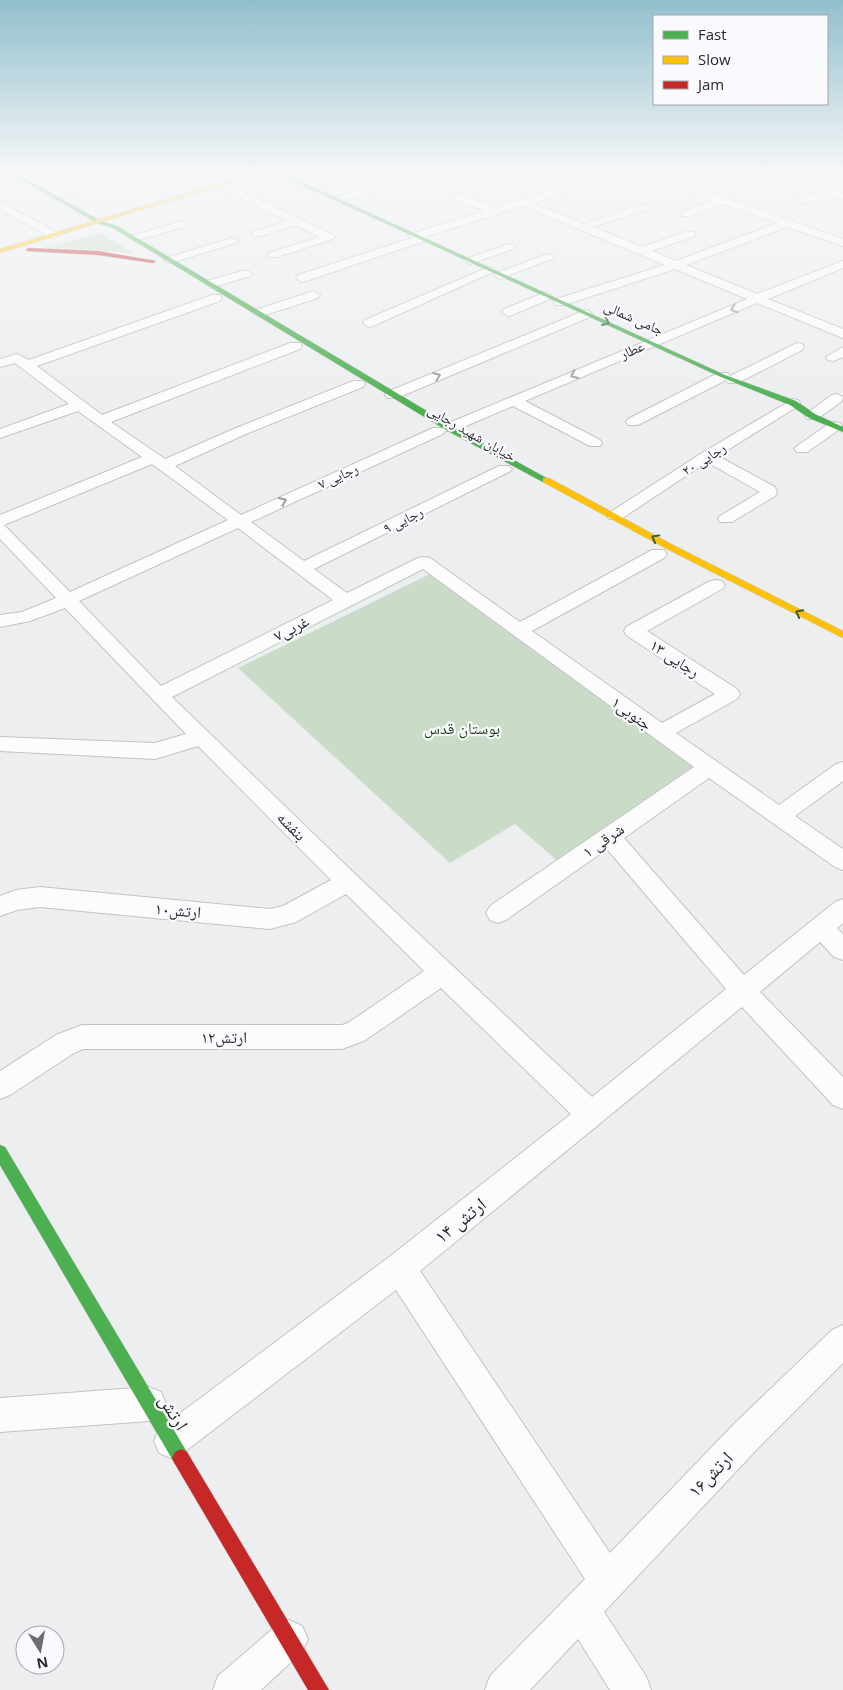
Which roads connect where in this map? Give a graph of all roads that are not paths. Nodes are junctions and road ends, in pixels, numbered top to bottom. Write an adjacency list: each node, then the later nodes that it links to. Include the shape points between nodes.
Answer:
1 (29, 251): 14 (main road, via 98,253)
2 (136, 251): 14 (main road, خیابان شهید رجایی)
3 (155, 251): 13 (main road, خیابان شهید رجایی)
4 (200, 251): 13 (street)
5 (286, 251): 11 (street)
6 (379, 251): 22 (street)
7 (448, 251): 15 (main road, جامی شمالی)
8 (496, 251): 15 (street)
9 (644, 251): 17 (street)
10 (713, 251): 17 (street)
11 (273, 255)
12 (548, 257): 19 (street)
13 (170, 260): 23 (main road, خیابان شهید رجایی)
14 (153, 261): 28 (main road, خیابان شهید رجایی)
15 (470, 261): 19 (main road, جامی شمالی)
16 (843, 264): 18 (street, عطار)
17 (676, 265): 24 (street); 30 (street)
18 (828, 271): 21 (street); 29 (street, عطار)
19 (495, 272): 27 (main road, جامی شمالی); 34 (street)
20 (246, 274): 23 (street)
21 (843, 277)
22 (302, 278)
23 (211, 284): 32 (main road, خیابان شهید رجایی)
24 (730, 287): 26 (street); 29 (street)
25 (314, 295): 32 (street)
26 (710, 295)
27 (546, 296): 30 (main road, جامی شمالی); 31 (street)
28 (216, 298): 37 (main road, خیابان شهید رجایی); 39 (street)
29 (760, 299): 35 (street); 36 (street, عطار, one-way to 36)
30 (560, 302): 33 (main road, جامی شمالی)
31 (508, 312)
32 (259, 313): 40 (main road, خیابان شهید رجایی)
33 (586, 314): 36 (main road, جامی شمالی, one-way to 36); 44 (street, one-way to 33)
34 (369, 323)
35 (843, 334)
36 (651, 342): 42 (main road, جامی شمالی); 46 (street, عطار, one-way to 46)
37 (296, 346): 40 (main road, خیابان شهید رجایی); 50 (street)
38 (797, 348): 42 (street)
39 (22, 361): 41 (street); 48 (street)
40 (329, 361): 43 (main road, خیابان شهید رجایی); 44 (main road, خیابان شهید رجایی)
41 (0, 363)
42 (728, 378): 47 (main road, جامی شمالی); 51 (street)
43 (358, 384): 53 (main road, خیابان شهید رجایی); 58 (street)
44 (392, 395): 53 (main road, خیابان شهید رجایی)
45 (837, 398): 49 (street)
46 (514, 401): 53 (street, عطار); 55 (street)
47 (794, 403): 49 (main road, جامی شمالی); 57 (street, رجایی ۲۰)
48 (80, 406): 50 (street); 54 (street)
49 (812, 416): 52 (main road, جامی شمالی)
50 (100, 421): 58 (street)
51 (633, 422)
52 (839, 428): 56 (street)
53 (444, 430): 59 (main road, خیابان شهید رجایی); 60 (main road, خیابان شهید رجایی); 63 (street, رجایی ۷, one-way to 53)
54 (0, 434)
55 (595, 444)
56 (802, 449)
57 (707, 456): 60 (street, رجایی ۲۰); 61 (street, via 769,490)
58 (158, 462): 62 (street); 63 (street)
59 (504, 469): 65 (main road, خیابان شهید رجایی); 67 (street, رجایی ۹)
60 (615, 516): 71 (main road, خیابان شهید رجایی, one-way to 60)
61 (726, 519)
62 (0, 521)
63 (238, 522): 67 (street); 70 (street, رجایی ۷)
64 (0, 529): 70 (street, بنفشه)
65 (654, 552): 75 (street)
66 (424, 562): 72 (street, غربی۷); 75 (street, جنوبی۱)
67 (301, 569): 72 (street)
68 (700, 576): 69 (main road)
69 (720, 588): 78 (street, رجایی ۱۳, via 633,631 730,694)
70 (66, 599): 74 (street, رجایی ۷, via 40,612); 77 (street, بنفشه)
71 (774, 600): 73 (main road); 76 (main road, خیابان شهید رجایی, one-way to 71)
72 (346, 601): 77 (street, غربی۷)
73 (759, 609)
74 (0, 621)
75 (518, 631): 78 (street, جنوبی۱)
76 (843, 634)
77 (159, 695): 79 (street, بنفشه)
78 (661, 733): 81 (street, جنوبی۱)
79 (202, 736): 80 (street, via 155,751); 86 (street, بنفشه)
80 (0, 744)
81 (709, 767): 83 (street, جنوبی۱); 84 (street, شرقی ۱)
82 (843, 770): 83 (street)
83 (779, 816): 85 (street, جنوبی۱)
84 (609, 836): 89 (street, شرقی ۱); 93 (street)
85 (843, 861)
86 (348, 882): 87 (street, ارتش۱۰, via 288,915 270,919 40,897); 92 (street, بنفشه)
87 (0, 906)
88 (843, 909): 90 (street, ارتش ۱۴)
89 (498, 913)
90 (822, 928): 91 (street); 93 (street, ارتش ۱۴)
91 (843, 950)
92 (442, 973): 94 (street, ارتش۱۲, via 354,1033 342,1037 82,1037 65,1044); 96 (street, بنفشه)
93 (743, 991): 95 (street); 96 (street, ارتش ۱۴)
94 (0, 1086)
95 (843, 1096)
96 (592, 1115): 98 (street, ارتش ۱۴)
97 (0, 1152): 100 (main road, ارتش)
98 (400, 1268): 102 (street, ارتش ۱۴); 103 (street)
99 (843, 1341): 103 (street, ارتش۱۶, via 747,1435)
100 (149, 1404): 101 (street); 102 (main road, ارتش)
101 (0, 1415)
102 (171, 1441): 105 (main road, ارتش)
103 (608, 1582): 104 (street, ارتش۱۶)
104 (581, 1610): 108 (street, ارتش۱۶); 109 (street)
105 (289, 1640): 106 (street); 107 (main road, ارتش)
106 (232, 1690)
107 (319, 1690)
108 (504, 1690)
109 (632, 1690)

